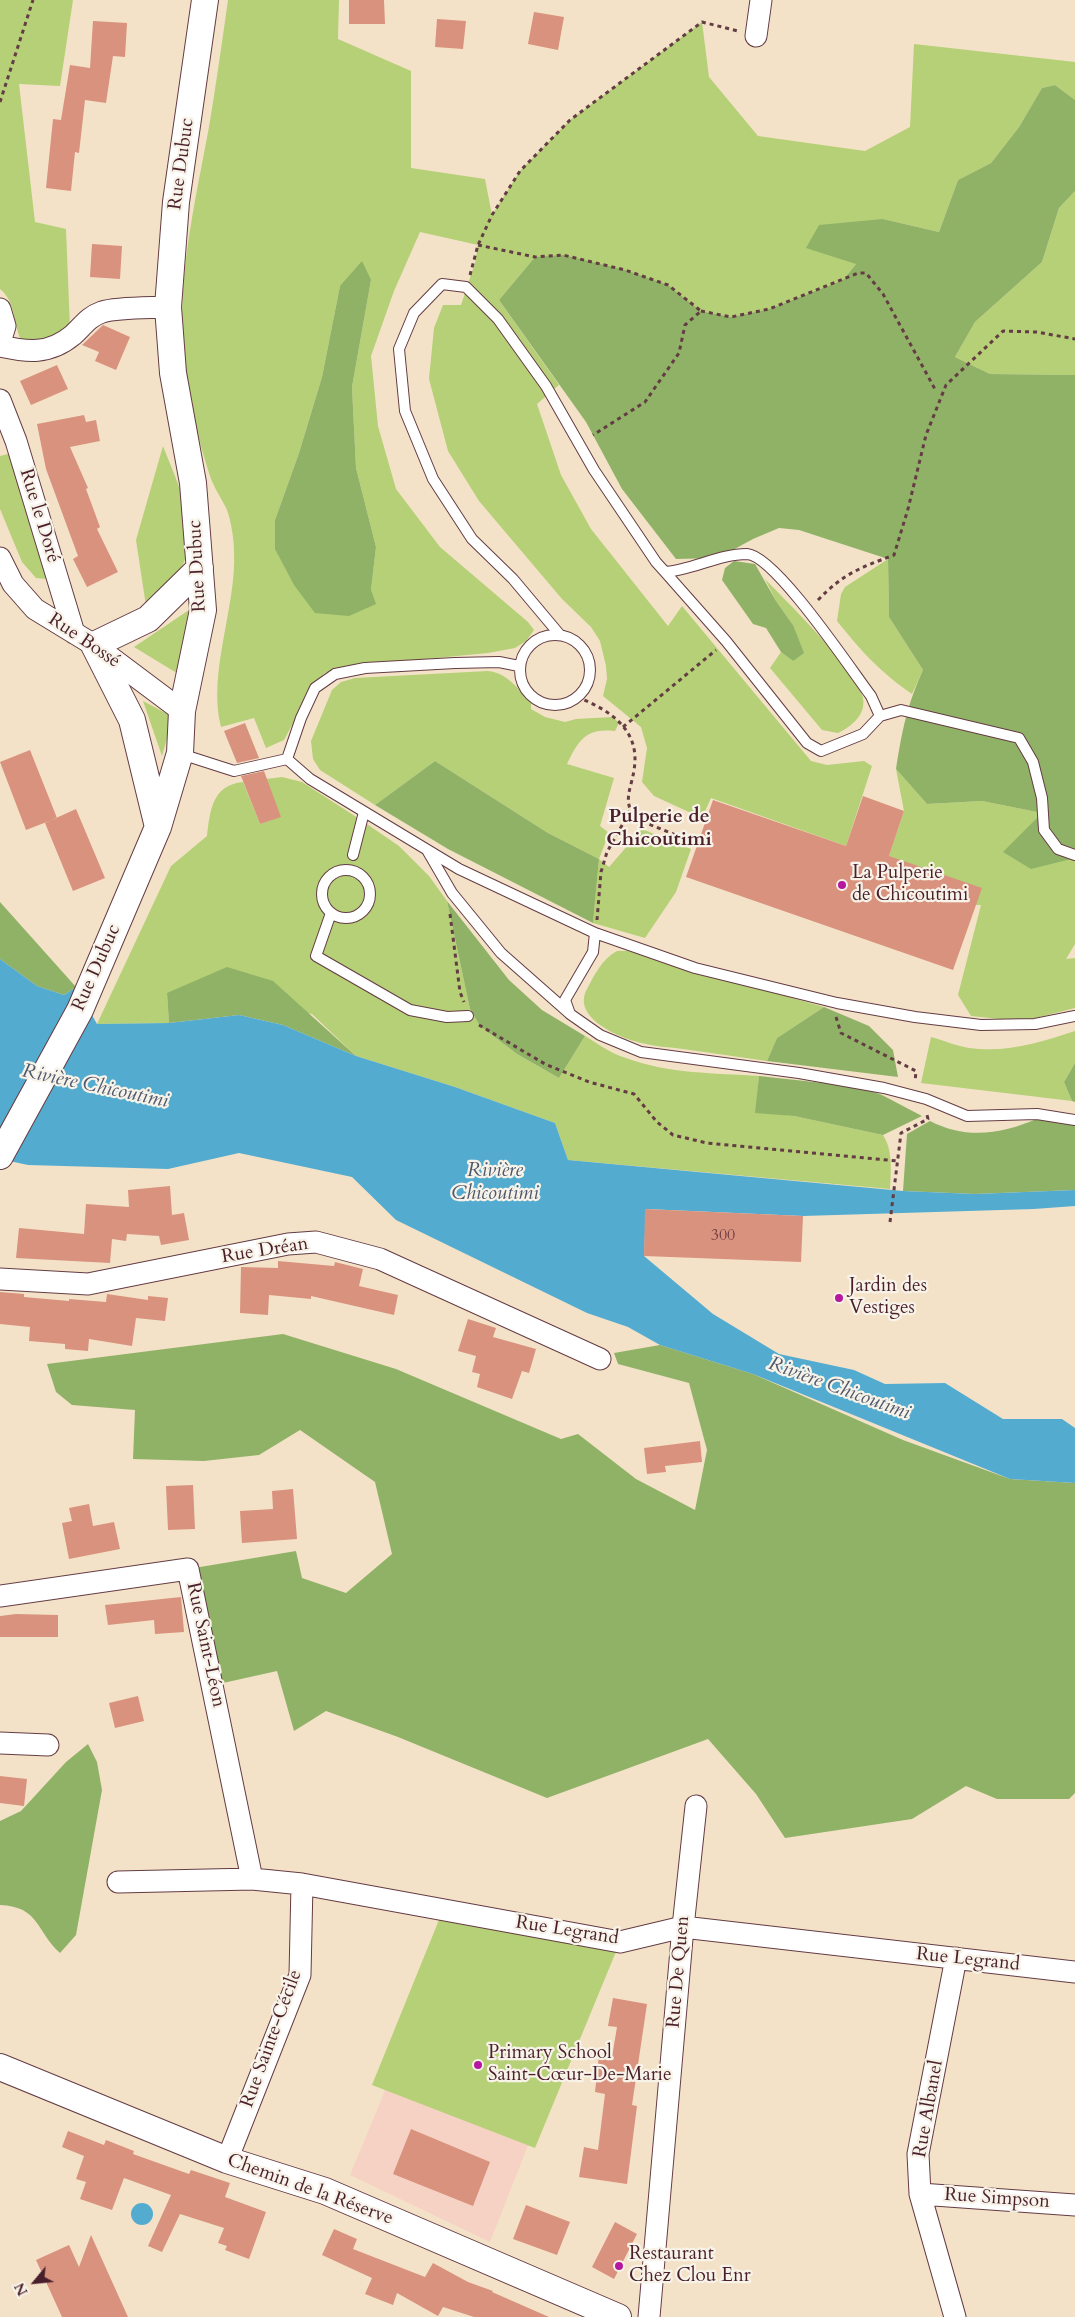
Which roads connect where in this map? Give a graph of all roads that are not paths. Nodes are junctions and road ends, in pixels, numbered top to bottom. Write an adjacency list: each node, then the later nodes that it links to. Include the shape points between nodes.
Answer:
1 (205, 0): 4 (street, Rue Dubuc, via 176,202)
2 (761, 0): 3 (street)
3 (756, 36)
4 (168, 307): 6 (street, via 104,311 48,348 28,352); 10 (street, Rue Dubuc, via 173,373 193,483)
5 (0, 309): 6 (street, via 5,326)
6 (0, 344)
7 (0, 400): 8 (street, Rue le Doré)
8 (8, 443): 13 (street, Rue le Doré)
9 (0, 558): 13 (street, Rue Bossé, via 13,584 35,609)
10 (200, 568): 13 (street, via 148,619); 15 (street, Rue Dubuc, via 203,610)
11 (664, 572): 12 (lane, via 594,470 546,386 498,319 466,287 442,284 414,313 399,349 404,410 433,479 472,538 513,579); 16 (lane, via 731,556 749,554 757,558 791,588 871,696); 16 (lane, via 726,641 807,743 821,751 863,734)
12 (560, 635): 14 (lane, via 538,639 529,646); 14 (lane, via 580,645 590,665 585,688 577,697 567,703 543,704 525,689 520,678)
13 (84, 639): 15 (street, Rue Bossé); 20 (street, via 132,720)
14 (520, 666): 18 (lane, via 499,662 456,663 365,668 335,674 315,688)
15 (182, 711): 17 (street, Rue Dubuc)
16 (880, 716): 23 (lane, via 901,710 1019,738 1033,762 1042,798 1044,830 1058,849)
17 (180, 753): 18 (lane, via 234,770); 20 (street, Rue Dubuc)
18 (287, 759): 19 (lane, via 310,779)
19 (364, 812): 21 (lane); 22 (lane)
20 (158, 827): 30 (street, Rue Dubuc, via 80,1010)
21 (427, 850): 25 (lane, via 459,869); 26 (lane, via 446,884 501,953)
22 (353, 855)
23 (1075, 855)
24 (331, 913): 24 (lane, via 350,918 370,902 366,880 358,873 338,870 326,880 321,895); 27 (lane, via 316,956 410,1010 447,1017)
25 (594, 933): 26 (lane, via 593,952 565,1000); 28 (lane, via 695,968 837,1004 981,1025 1035,1024)
26 (570, 1014): 29 (lane, via 600,1036 641,1052 884,1088 926,1099 967,1116 1037,1114)
27 (468, 1016)
28 (1075, 1016)
29 (1075, 1120)
30 (0, 1156)
31 (0, 1279): 32 (street, Rue Dréan, via 88,1284 288,1244 316,1242 380,1259)
32 (600, 1359)
33 (0, 1596): 37 (street, Rue Saint-Léon, via 188,1569)
34 (0, 1743): 35 (street)
35 (48, 1745)
36 (696, 1806): 40 (street, Rue De Quen)
37 (252, 1879): 38 (street, Rue Legrand); 39 (street, Rue Legrand)
38 (118, 1882)
39 (302, 1884): 40 (street, Rue Legrand, via 620,1942); 44 (street, Rue Sainte-Cécile, via 300,1975)
40 (683, 1928): 41 (street, Rue Legrand); 48 (street, Rue De Quen)
41 (956, 1958): 42 (street, Rue Legrand); 45 (street, Rue Albanel, via 918,2154)
42 (1075, 1972)
43 (0, 2067): 44 (street, Chemin de la Réserve)
44 (227, 2160): 47 (street, Chemin de la Réserve, via 325,2191)
45 (920, 2194): 46 (street, Rue Simpson); 49 (street, Rue Albanel)
46 (1075, 2205)
47 (618, 2317)
48 (649, 2317)
49 (955, 2317)

